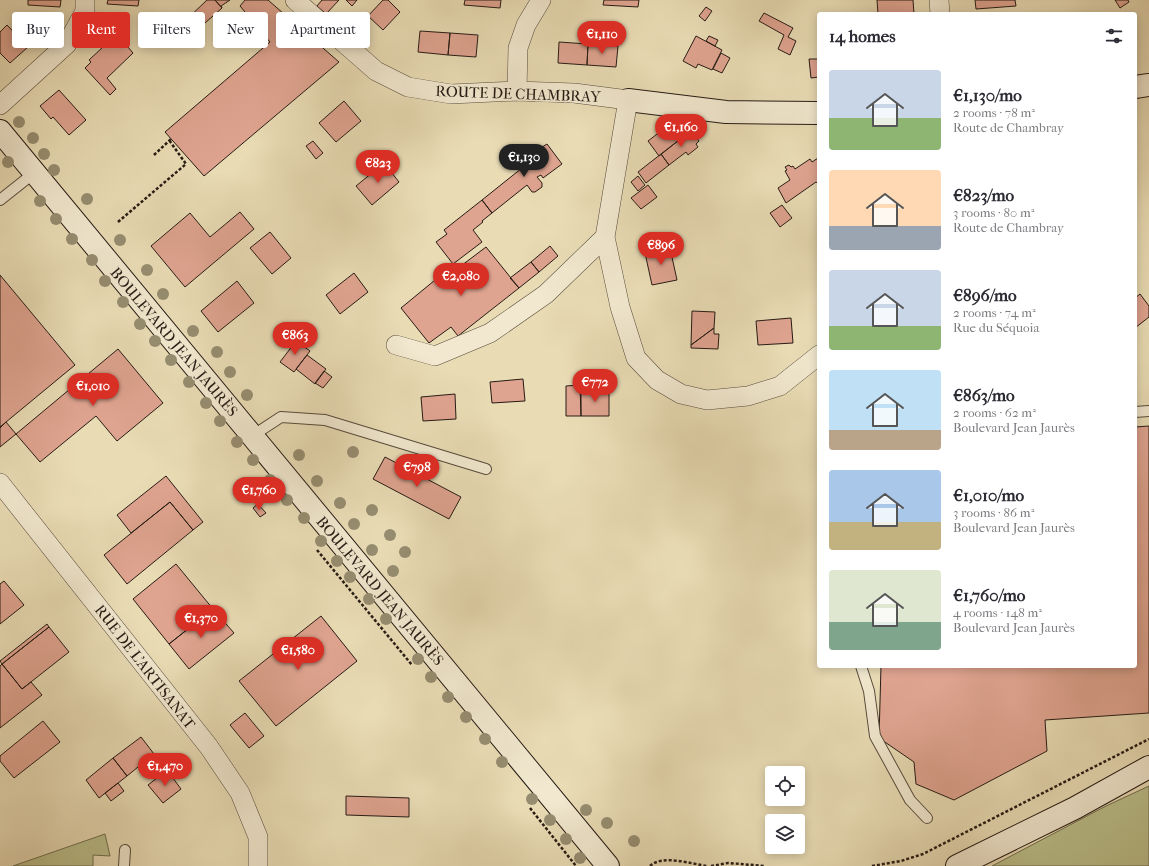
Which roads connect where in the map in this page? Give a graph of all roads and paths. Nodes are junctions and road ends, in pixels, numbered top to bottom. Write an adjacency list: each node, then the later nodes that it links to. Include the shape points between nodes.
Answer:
1 (85, 0): 10 (street, via 85,11 67,44)
2 (295, 0): 8 (street, ROUTE DE CHAMBRAY, via 376,71 408,87 451,94)
3 (541, 0): 8 (street, via 526,24 518,48)
4 (939, 0): 5 (street)
5 (940, 12)
6 (1149, 85): 7 (main road)
7 (1137, 87)
8 (517, 91): 9 (street, ROUTE DE CHAMBRAY, via 574,93)
9 (628, 100): 11 (main road, ROUTE DE CHAMBRAY, via 726,112); 17 (street)
10 (0, 105)
11 (817, 113)
12 (0, 131): 14 (main road, BOULEVARD JEAN JAURÈS)
13 (154, 155): 16 (path, via 170,140 186,164)
14 (34, 173): 15 (lane); 22 (main road, BOULEVARD JEAN JAURÈS)
15 (0, 200)
16 (118, 222)
17 (604, 237): 18 (street, via 546,294 490,333 435,356); 19 (street, via 620,307 636,358 656,380 681,394 707,400 748,396 780,386)
18 (396, 345)
19 (817, 357)
20 (1149, 411): 21 (lane)
21 (1137, 412)
22 (252, 436): 23 (lane, via 281,417 325,420); 32 (main road, BOULEVARD JEAN JAURÈS)
23 (486, 469)
24 (0, 483): 31 (street, RUE DE L'ARTISANAT, via 208,747 240,792 258,837)
25 (861, 668): 28 (lane, via 868,691 875,736 910,800)
26 (1149, 739): 37 (path, via 923,854)
27 (1149, 767): 38 (main road, via 1075,808)
28 (927, 818)
29 (125, 850): 30 (lane)
30 (124, 866)
31 (258, 866)
32 (608, 866)
33 (650, 866): 34 (path, via 663,860)
34 (707, 866)
35 (711, 866): 36 (path, via 728,863)
36 (765, 866)
37 (872, 866)
38 (957, 866)

